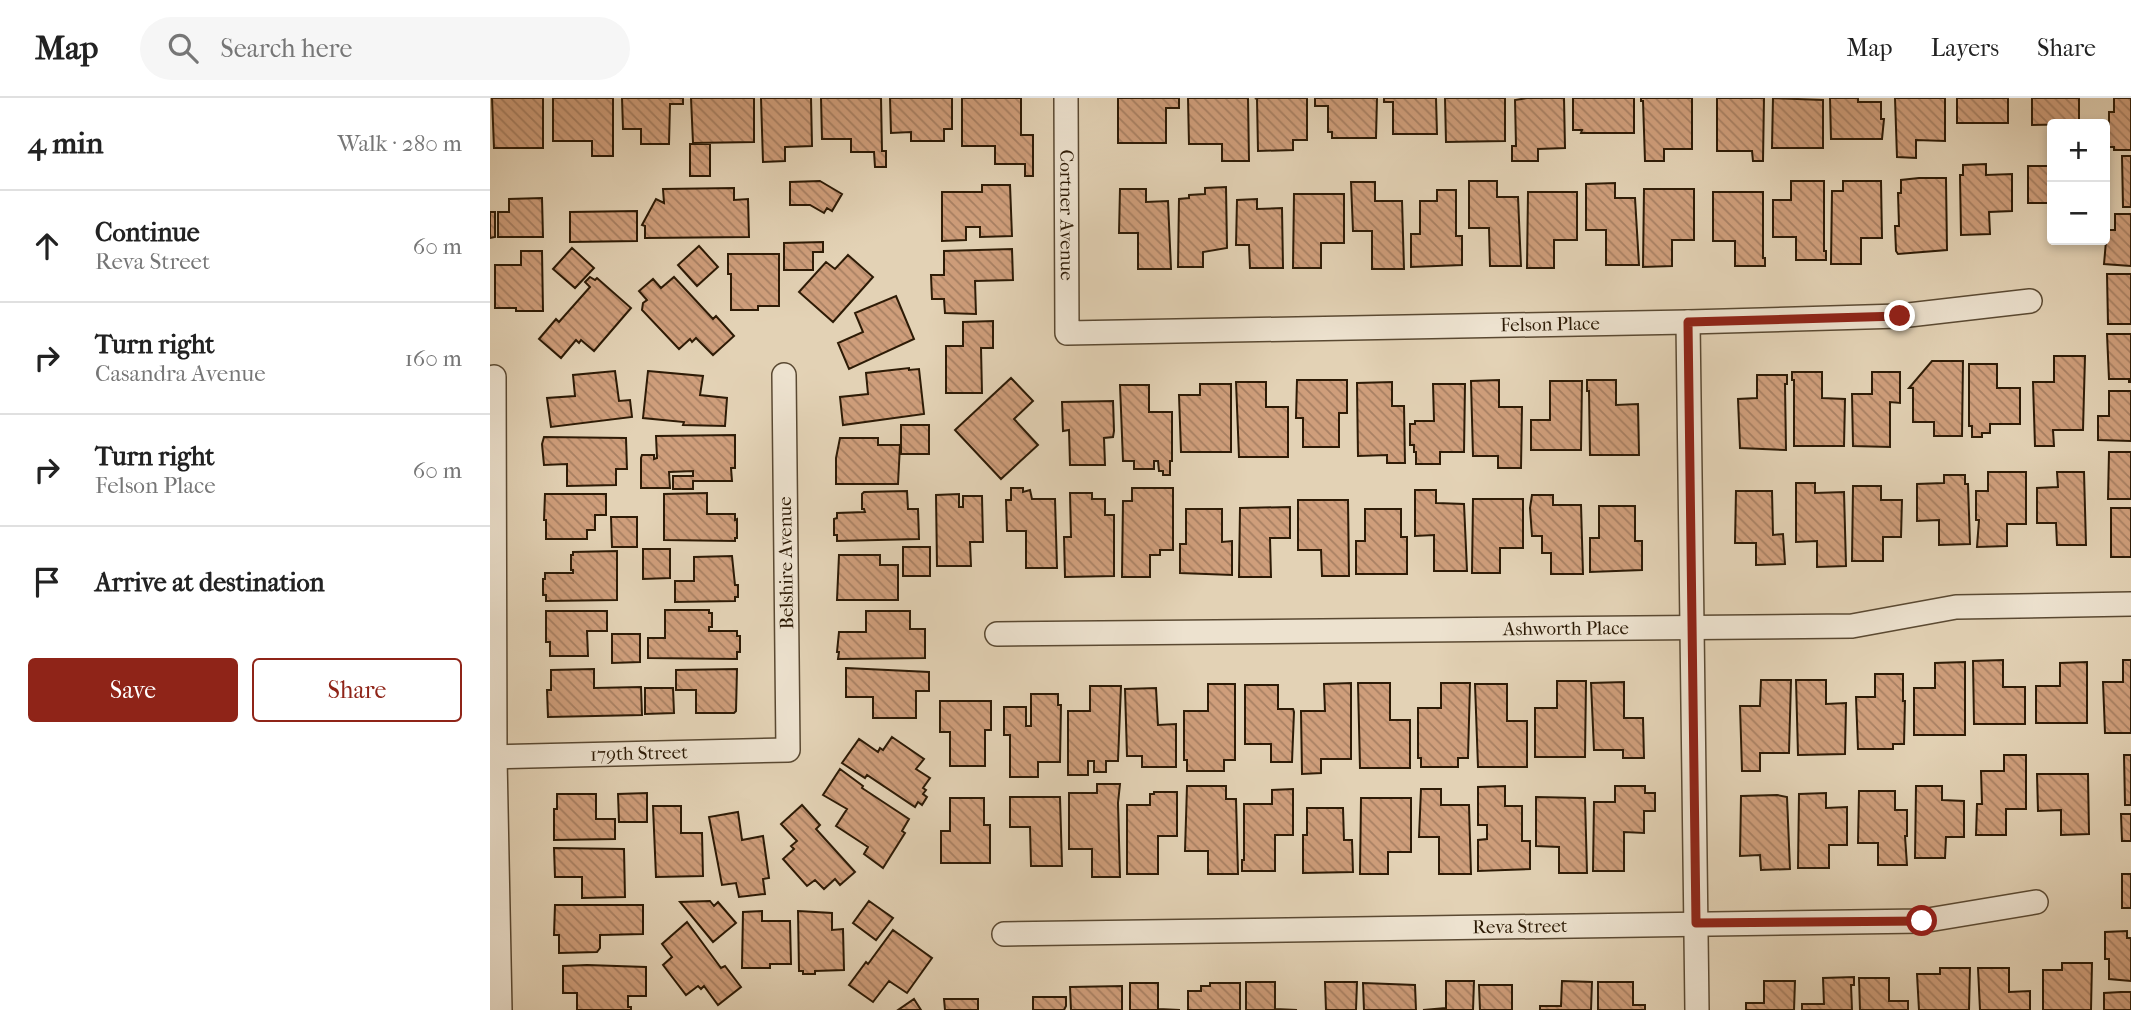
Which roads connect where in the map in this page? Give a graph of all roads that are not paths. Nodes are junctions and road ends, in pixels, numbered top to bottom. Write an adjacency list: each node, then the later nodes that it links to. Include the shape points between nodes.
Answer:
1 (1066, 98): 4 (street, Cortner Avenue)
2 (2030, 301): 3 (street, Felson Place, via 1900,316)
3 (1688, 322): 4 (street, Felson Place); 8 (street)
4 (1067, 333)
5 (784, 375): 10 (street, Belshire Avenue)
6 (494, 377): 11 (street)
7 (2131, 604): 8 (street, Ashworth Place, via 1955,607 1852,626)
8 (1692, 629): 9 (street, Ashworth Place); 13 (street)
9 (997, 634)
10 (789, 750): 11 (street, 179th Street)
11 (492, 757): 15 (street)
12 (2036, 902): 13 (street, Reva Street, via 1922,921)
13 (1696, 923): 14 (street, Reva Street); 16 (street)
14 (1004, 934)
15 (499, 1010)
16 (1697, 1010)

